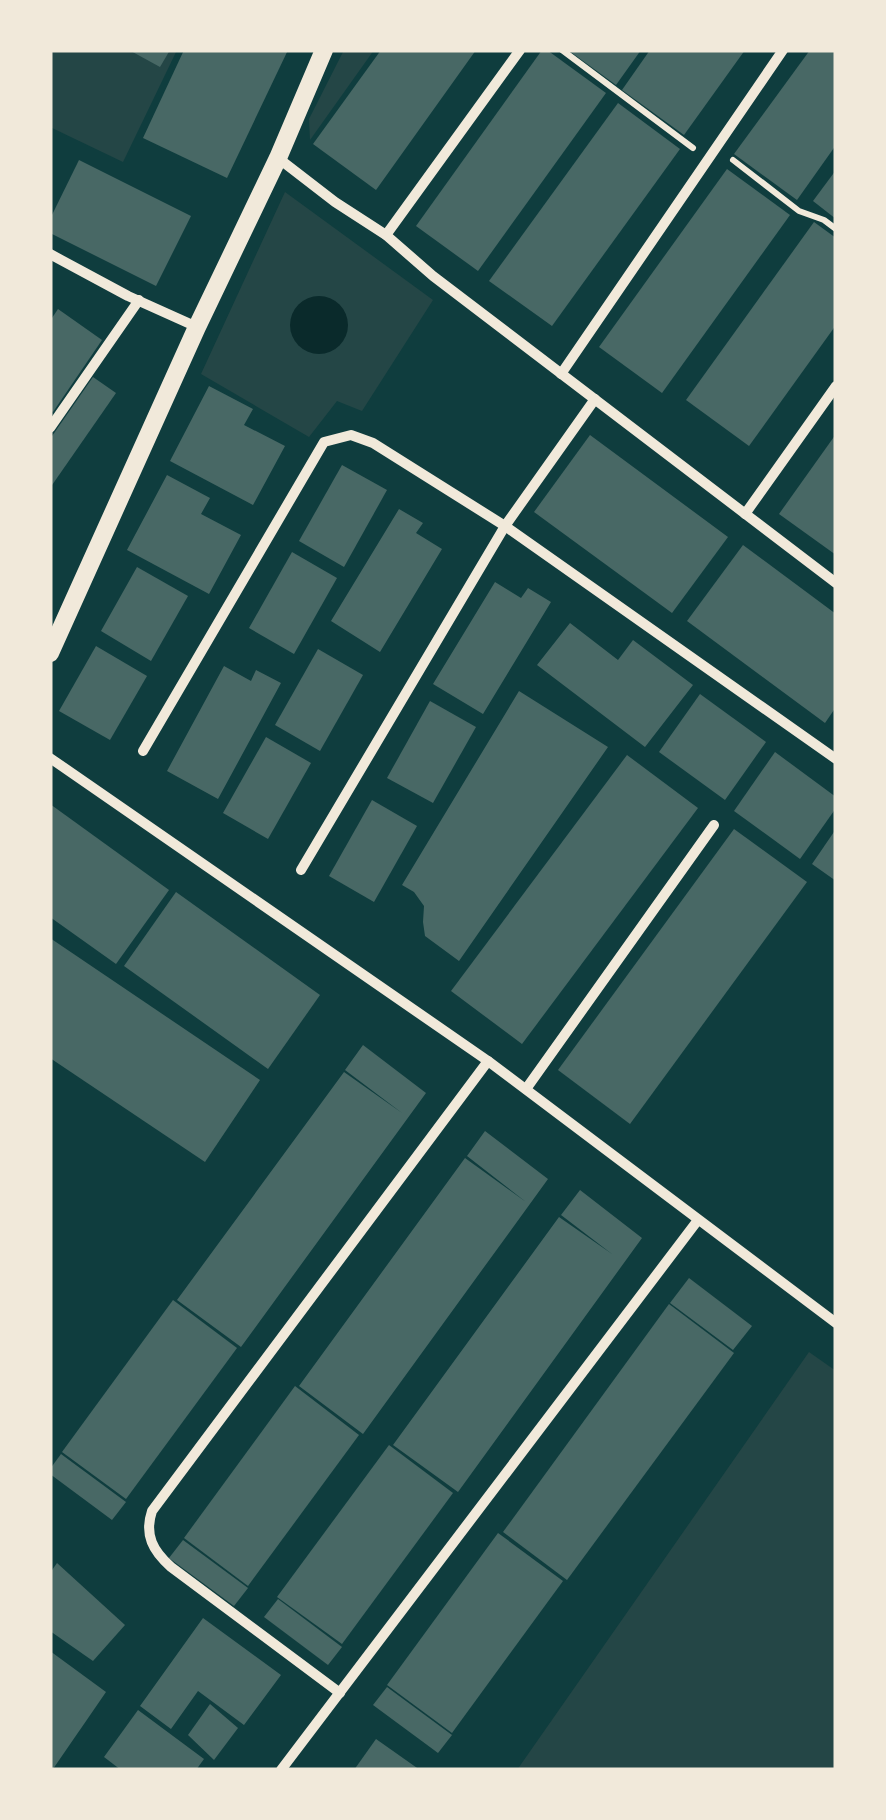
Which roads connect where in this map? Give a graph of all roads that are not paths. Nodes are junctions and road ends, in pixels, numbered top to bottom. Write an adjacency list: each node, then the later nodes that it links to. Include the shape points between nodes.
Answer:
1 (324, 50): 4 (street)
2 (520, 50): 5 (street)
3 (783, 50): 9 (street)
4 (278, 158): 5 (street); 8 (street)
5 (386, 235): 9 (street)
6 (50, 254): 7 (street)
7 (139, 300): 8 (street); 12 (street)
8 (197, 327): 16 (street)
9 (561, 374): 11 (street)
10 (836, 386): 13 (street)
11 (596, 400): 13 (street); 14 (street)
12 (50, 428)
13 (745, 514): 15 (street)
14 (504, 526): 17 (street, via 373,443 351,435 324,442); 19 (street); 21 (street)
15 (836, 583)
16 (50, 653)
17 (143, 751)
18 (50, 758): 22 (street)
19 (836, 760)
20 (714, 826): 23 (street)
21 (301, 870)
22 (488, 1062): 23 (street); 26 (street, via 149,1520 158,1556)
23 (526, 1090): 24 (street)
24 (698, 1220): 25 (street); 26 (street)
25 (836, 1322)
26 (340, 1692): 27 (street)
27 (280, 1770)

